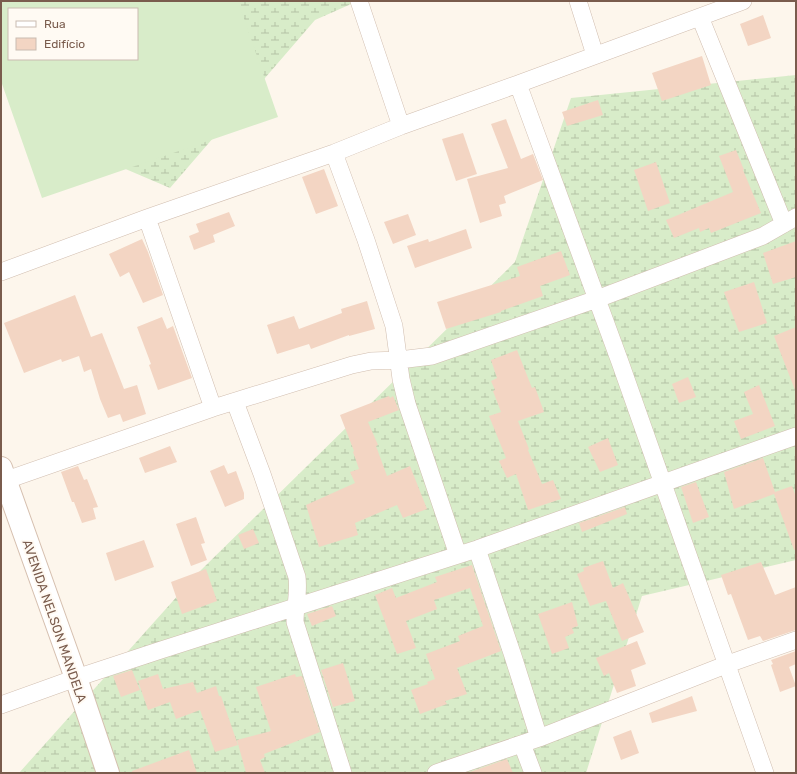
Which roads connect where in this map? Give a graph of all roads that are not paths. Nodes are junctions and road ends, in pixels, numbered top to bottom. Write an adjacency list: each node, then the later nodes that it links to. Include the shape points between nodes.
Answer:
1 (359, 1): 7 (street)
2 (578, 1): 5 (street)
3 (743, 1): 4 (street)
4 (700, 17): 5 (street); 10 (street)
5 (596, 55): 6 (street)
6 (518, 84): 7 (street); 12 (street)
7 (401, 126): 8 (street)
8 (334, 153): 9 (street); 13 (street, via 394,326)
9 (147, 218): 11 (street); 15 (street)
10 (790, 221): 12 (street, via 763,236)
11 (1, 272)
12 (597, 300): 13 (street, via 432,356); 18 (street)
13 (400, 360): 14 (street, via 371,361 352,365); 20 (street, via 407,404)
14 (235, 402): 15 (street); 21 (street, via 297,577)
15 (213, 408): 17 (street)
16 (796, 436): 18 (street)
17 (2, 477): 24 (street, AVENIDA NELSON MANDELA)
18 (663, 484): 19 (street); 23 (street)
19 (477, 549): 20 (street); 26 (street)
20 (458, 555): 21 (street)
21 (295, 607): 24 (street); 29 (street, via 295,622)
22 (796, 640): 23 (street)
23 (728, 664): 26 (street); 32 (street)
24 (76, 678): 25 (street); 28 (street, AVENIDA NELSON MANDELA)
25 (1, 705)
26 (539, 738): 27 (street)
27 (522, 744): 30 (street); 31 (street)
28 (108, 773)
29 (343, 773)
30 (436, 773)
31 (533, 773)
32 (765, 773)

